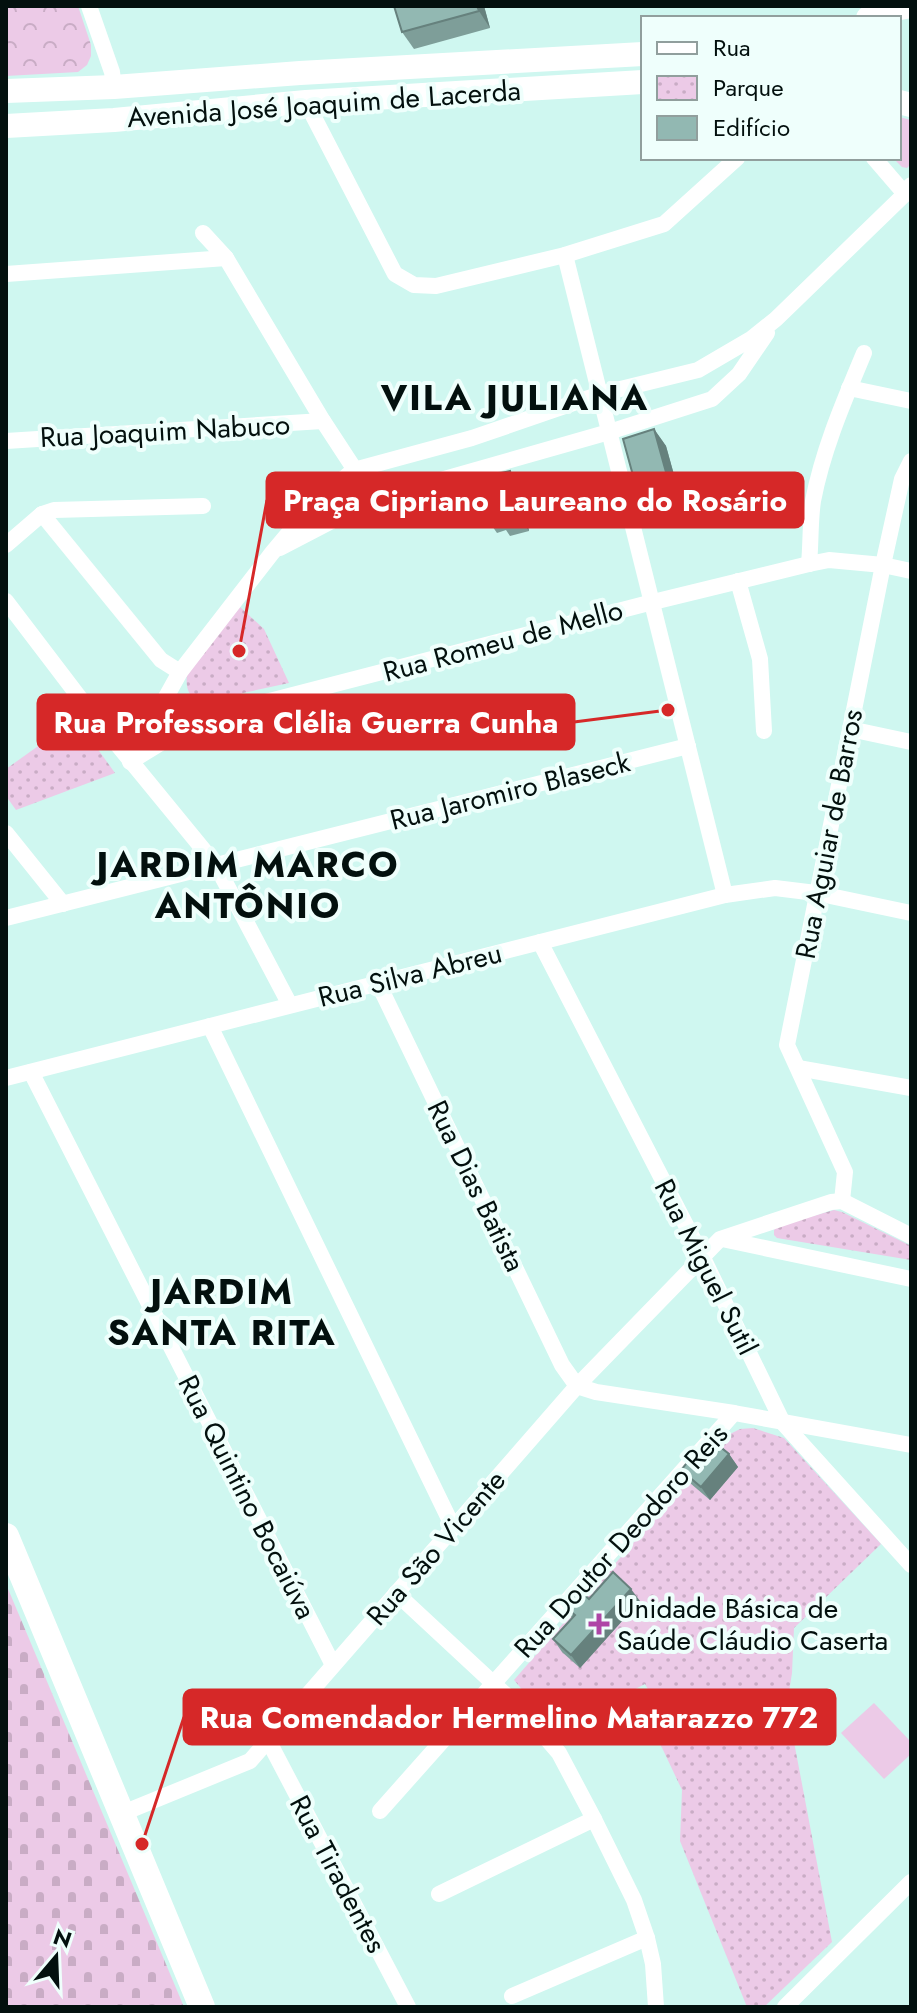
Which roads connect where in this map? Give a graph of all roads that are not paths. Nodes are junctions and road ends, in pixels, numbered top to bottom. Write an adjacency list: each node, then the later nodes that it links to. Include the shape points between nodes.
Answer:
1 (89, 6): 6 (street)
2 (911, 6): 3 (main road)
3 (873, 16)
4 (641, 54): 6 (main road, Avenida José Joaquim de Lacerda)
5 (641, 82): 8 (main road, Avenida José Joaquim de Lacerda)
6 (114, 87): 7 (main road, Avenida José Joaquim de Lacerda)
7 (6, 91)
8 (306, 102): 9 (main road, Avenida José Joaquim de Lacerda); 14 (street, via 395,274 414,285 436,286)
9 (6, 126)
10 (735, 160): 14 (street, via 664,224)
11 (876, 160): 12 (street)
12 (908, 189): 17 (street)
13 (203, 233): 15 (street)
14 (565, 255): 20 (street)
15 (226, 258): 16 (street); 22 (street)
16 (6, 274)
17 (776, 319): 20 (street, via 698,370); 23 (street, via 739,374 712,399)
18 (864, 353): 19 (street)
19 (849, 388): 21 (street); 32 (street, via 813,503)
20 (600, 394): 23 (street); 26 (street, via 472,438)
21 (911, 401)
22 (323, 421): 24 (street, Rua Joaquim Nabuco); 26 (street)
23 (609, 432): 27 (street); 37 (street)
24 (6, 441)
25 (911, 461): 33 (street, Rua Aguiar de Barros, via 902,479)
26 (354, 470): 27 (street); 31 (street, via 313,504)
27 (374, 499): 31 (street)
28 (203, 506): 29 (street)
29 (42, 514): 30 (street); 38 (street, via 161,660)
30 (6, 545)
31 (272, 553): 38 (street)
32 (809, 564): 33 (street, Rua Romeu de Mello, via 829,560); 35 (street, Rua Romeu de Mello)
33 (883, 565): 34 (street, Rua Romeu de Mello); 39 (street, Rua Aguiar de Barros)
34 (911, 571)
35 (738, 581): 37 (street, Rua Romeu de Mello); 40 (street, via 760,659)
36 (6, 601): 43 (street)
37 (652, 602): 42 (street); 43 (street, Rua Romeu de Mello, via 200,719)
38 (180, 672): 43 (street)
39 (850, 729): 41 (street); 46 (street, Rua Aguiar de Barros)
40 (764, 731)
41 (911, 742)
42 (688, 746): 45 (street, Rua Jaromiro Blaseck); 47 (street)
43 (130, 762): 45 (street)
44 (6, 833): 48 (street)
45 (216, 865): 48 (street, Rua Jaromiro Blaseck); 53 (street)
46 (816, 893): 47 (street, Rua Silva Abreu, via 775,888); 49 (street, Rua Silva Abreu); 55 (street, Rua Aguiar de Barros, via 787,1045)
47 (725, 895): 51 (street, Rua Silva Abreu)
48 (63, 904): 50 (street, Rua Jaromiro Blaseck)
49 (911, 913)
50 (6, 918)
51 (540, 942): 52 (street, Rua Silva Abreu); 64 (street, Rua Miguel Sutil)
52 (378, 983): 53 (street, Rua Silva Abreu); 66 (street, Rua Dias Batista, via 562,1365)
53 (290, 1005): 54 (street, Rua Silva Abreu)
54 (210, 1026): 56 (street, Rua Silva Abreu); 70 (street)
55 (798, 1068): 58 (street); 59 (street, Rua Aguiar de Barros, via 845,1172)
56 (31, 1072): 57 (street, Rua Silva Abreu); 74 (street, Rua Quintino Bocaiúva)
57 (6, 1078)
58 (911, 1088)
59 (842, 1201): 60 (street); 61 (street)
60 (765, 1224): 62 (street); 63 (street, via 755,1234)
61 (911, 1236)
62 (720, 1239): 63 (street); 64 (street, Rua São Vicente)
63 (766, 1248): 65 (street)
64 (702, 1256): 66 (street, Rua São Vicente); 68 (street, Rua Miguel Sutil)
65 (911, 1279)
66 (577, 1386): 67 (street); 70 (street, Rua São Vicente)
67 (734, 1413): 68 (street); 75 (street, Rua Doutor Deodoro Reis)
68 (783, 1423): 69 (street); 72 (street, Rua Miguel Sutil)
69 (911, 1445)
70 (453, 1527): 73 (street, Rua São Vicente)
71 (6, 1536): 78 (main road)
72 (911, 1565)
73 (396, 1593): 74 (street, Rua São Vicente); 75 (street)
74 (333, 1665): 76 (street, Rua São Vicente)
75 (493, 1684): 77 (street, Rua Doutor Deodoro Reis); 79 (street, via 559,1753)
76 (268, 1740): 78 (street, Rua São Vicente, via 250,1761); 85 (street, Rua Tiradentes)
77 (380, 1811)
78 (123, 1813): 84 (main road)
79 (594, 1819): 81 (street); 82 (street)
80 (911, 1882): 87 (street)
81 (439, 1894)
82 (647, 1938): 83 (street); 86 (street)
83 (512, 1996)
84 (202, 2007)
85 (408, 2007)
86 (656, 2007)
87 (785, 2007)

